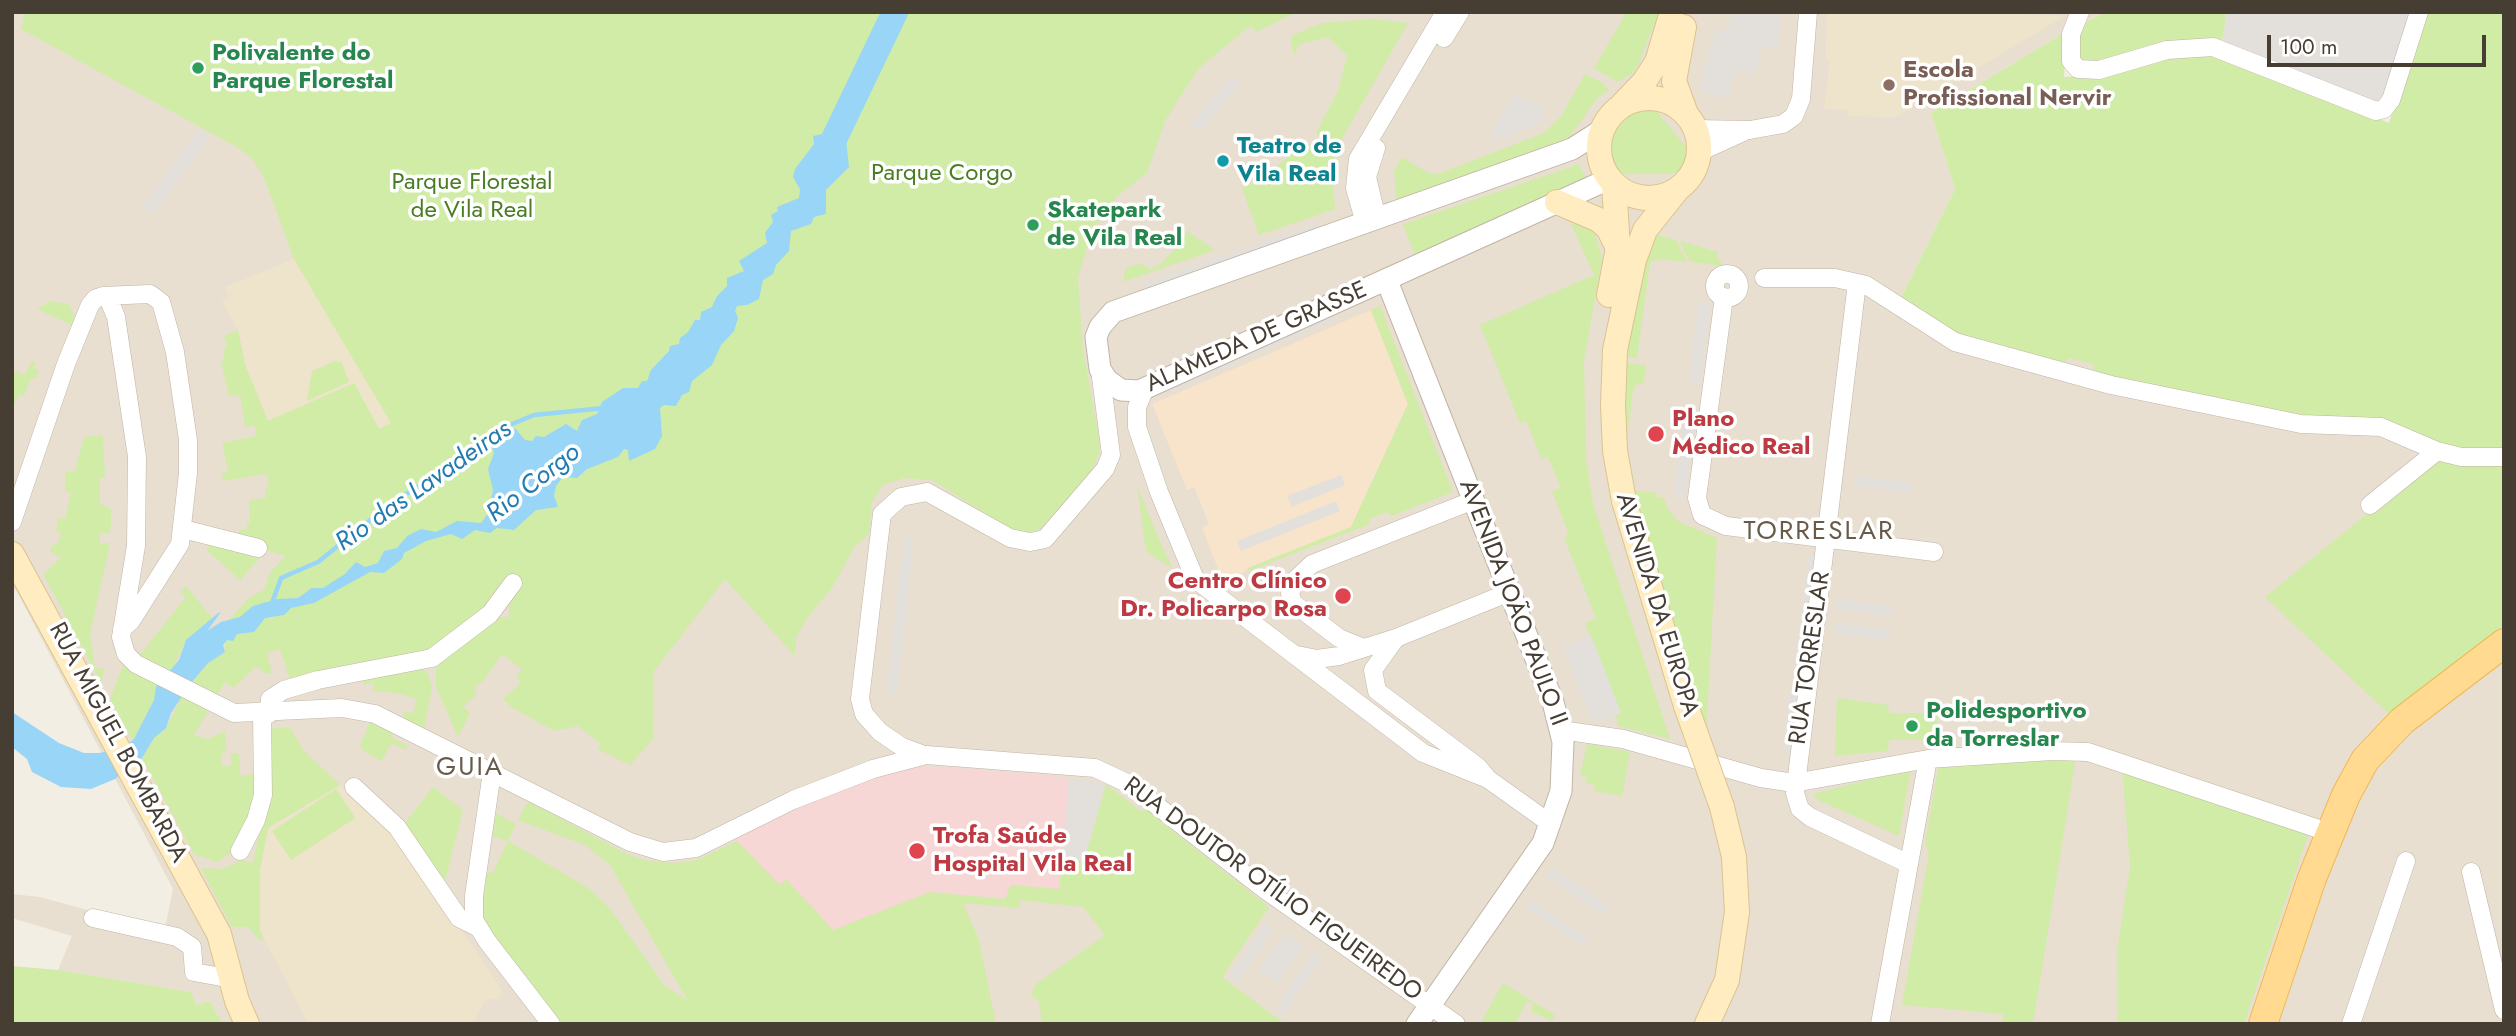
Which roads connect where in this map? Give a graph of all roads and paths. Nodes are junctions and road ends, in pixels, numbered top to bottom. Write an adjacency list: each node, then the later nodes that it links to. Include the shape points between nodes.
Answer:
1 (1446, 12): 14 (street, via 1358,159 1355,188)
2 (1460, 12): 14 (street, via 1370,162)
3 (1672, 12): 8 (main road, via 1654,67)
4 (1688, 12): 10 (main road, via 1674,76)
5 (1808, 12): 10 (street, via 1794,116 1783,124 1749,130)
6 (2080, 12): 7 (street, via 2071,34 2071,61 2078,69 2099,70 2162,51 2209,46 2376,111 2384,110 2391,100)
7 (2419, 12)
8 (1619, 108): 9 (main road); 10 (main road, via 1655,98 1677,106)
9 (1602, 130): 11 (main road, via 1600,155); 14 (street, via 1572,149)
10 (1693, 132): 12 (main road, via 1696,167)
11 (1611, 181): 12 (main road, via 1625,192 1651,198); 13 (street, ALAMEDA DE GRASSE); 15 (main road, AVENIDA DA EUROPA)
12 (1677, 190): 40 (main road, AVENIDA DA EUROPA, via 1645,230 1634,260 1615,350 1613,405 1619,481)
13 (1557, 202): 15 (main road, via 1599,220); 17 (street, ALAMEDA DE GRASSE)
14 (1371, 221): 21 (street, via 1113,312 1096,337)
15 (1618, 248): 40 (main road, AVENIDA DA EUROPA, via 1598,364 1601,470 1616,539)
16 (1764, 278): 18 (street, via 1835,278)
17 (1387, 281): 22 (street, ALAMEDA DE GRASSE); 25 (street, AVENIDA JOÃO PAULO II)
18 (1857, 283): 23 (street, via 1882,293 1934,331 1967,347 2111,385 2301,424 2381,427); 29 (street, RUA TORRESLAR)
19 (102, 296): 27 (street, via 90,305 64,369); 28 (street, via 150,294 162,306 175,352 188,434); 35 (street, via 111,303 116,317 138,462 136,546)
20 (1724, 298): 29 (street, via 1698,509 1709,520 1726,526)
21 (1100, 369): 22 (street, ALAMEDA DE GRASSE, via 1121,390); 43 (street, via 1111,433 1109,462 1045,539 1010,538 927,492 901,497 882,514 860,699 864,714 880,732 902,747)
22 (1145, 388): 39 (street, via 1137,407 1137,427 1192,575)
23 (2437, 451): 24 (street, via 2474,459); 26 (street)
24 (2504, 457)
25 (1474, 500): 34 (street, AVENIDA JOÃO PAULO II); 38 (street, via 1312,564 1294,583 1291,601 1339,638)
26 (2370, 505)
27 (12, 522)
28 (184, 529): 30 (street); 35 (street, via 177,549 131,621)
29 (1826, 538): 31 (street); 47 (street, RUA TORRESLAR)
30 (258, 548)
31 (1934, 551)
32 (19, 564): 58 (main road, RUA MIGUEL BOMBARDA, via 219,934)
33 (513, 583): 41 (street, via 489,614 432,657 284,690 270,699)
34 (1510, 592): 36 (street); 42 (street, AVENIDA JOÃO PAULO II)
35 (121, 629): 41 (street, RUA DOUTOR OTÍLIO FIGUEIREDO, via 123,649 136,664 234,713)
36 (1396, 638): 38 (street); 46 (street, via 1373,670 1377,691)
37 (2504, 643): 51 (main road, via 2374,749 2355,776)
38 (1364, 648): 39 (street, via 1325,659 1309,659)
39 (1288, 650): 46 (street, via 1423,753)
40 (1679, 709): 49 (main road, AVENIDA DA EUROPA)
41 (265, 714): 45 (street, RUA DOUTOR OTÍLIO FIGUEIREDO, via 331,708 363,711); 52 (street, via 263,795)
42 (1561, 730): 47 (street, via 1623,739); 50 (street, AVENIDA JOÃO PAULO II, via 1562,782)
43 (926, 755): 45 (street, RUA DOUTOR OTÍLIO FIGUEIREDO, via 873,769 793,800 706,844 671,852 640,847); 60 (street, RUA DOUTOR OTÍLIO FIGUEIREDO, via 1085,767 1113,774 1264,890)
44 (1928, 759): 47 (street); 51 (street, via 2052,751 2100,754); 54 (street)
45 (492, 772): 57 (street, via 473,904)
46 (1488, 779): 50 (street)
47 (1794, 783): 54 (street, via 1803,812)
48 (354, 787): 57 (street, via 397,827 459,918)
49 (1714, 810): 66 (main road, AVENIDA DA EUROPA, via 1721,928 1709,985); 67 (main road, AVENIDA DA EUROPA, via 1734,857 1737,912 1727,980)
50 (1551, 824): 60 (street, AVENIDA JOÃO PAULO II, via 1522,876)
51 (2331, 833): 69 (main road)
52 (240, 851)
53 (2406, 861): 59 (street)
54 (1909, 864): 68 (street)
55 (2471, 872): 61 (street)
56 (93, 918): 58 (street, via 177,937 192,947 194,972)
57 (477, 927): 63 (street)
58 (232, 979): 62 (main road, RUA MIGUEL BOMBARDA)
59 (2359, 1001): 70 (street); 71 (street)
60 (1430, 1006): 64 (street, AVENIDA JOÃO PAULO II); 65 (street, RUA DOUTOR OTÍLIO FIGUEIREDO)
61 (2504, 1010)
62 (247, 1024)
63 (551, 1024)
64 (1417, 1024)
65 (1456, 1024)
66 (1691, 1024)
67 (1707, 1024)
68 (1880, 1024)
69 (2263, 1024)
70 (2351, 1024)
71 (2363, 1024)

